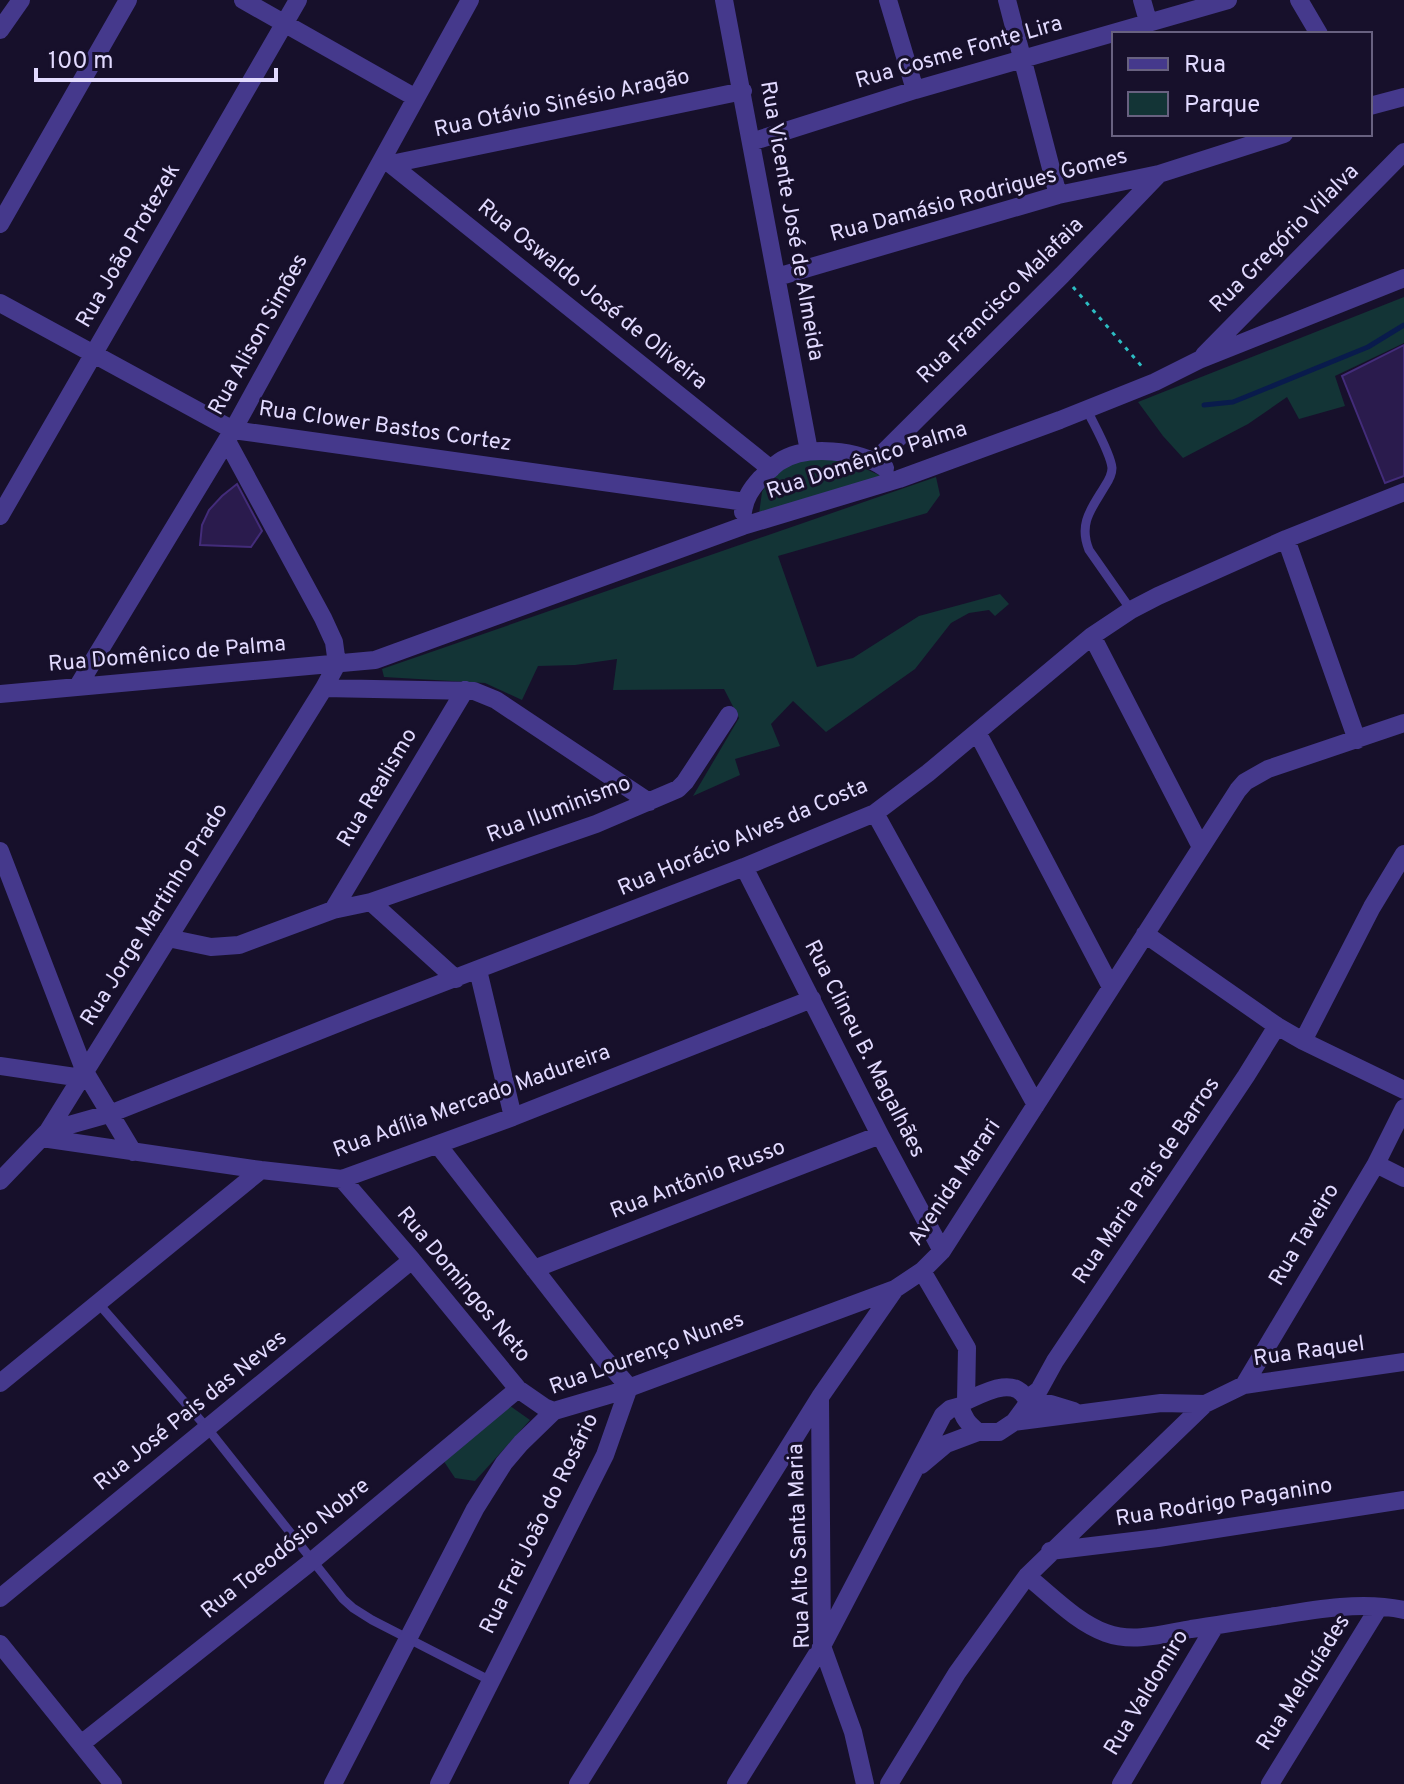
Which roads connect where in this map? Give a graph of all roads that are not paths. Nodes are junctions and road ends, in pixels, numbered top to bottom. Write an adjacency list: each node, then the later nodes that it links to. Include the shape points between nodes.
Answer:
1 (21, 0): 14 (street)
2 (128, 0): 30 (street)
3 (243, 0): 13 (street)
4 (298, 0): 13 (street, Rua João Protezek)
5 (470, 0): 22 (street, Rua Alison Simões)
6 (724, 0): 20 (street, Rua Vicente José de Almeida)
7 (888, 0): 19 (street)
8 (1007, 0): 18 (street)
9 (1142, 0): 12 (street)
10 (1228, 0): 12 (street, Rua Cosme Fonte Lira)
11 (1299, 0): 17 (street)
12 (1148, 21): 16 (street, Rua Cosme Fonte Lira)
13 (285, 24): 22 (street); 34 (street, Rua João Protezek)
14 (0, 30)
15 (1112, 32): 18 (street, Rua Cosme Fonte Lira)
16 (1113, 32)
17 (1318, 32)
18 (1023, 60): 19 (street, Rua Cosme Fonte Lira); 29 (street)
19 (915, 90): 25 (street, Rua Cosme Fonte Lira)
20 (743, 91): 25 (street, Rua Vicente José de Almeida); 27 (street, Rua Otávio Sinésio Aragão)
21 (1404, 97): 23 (street)
22 (416, 98): 27 (street, Rua Alison Simões)
23 (1372, 105)
24 (1278, 136): 28 (street, Rua Damásio Rodrigues Gomes)
25 (751, 142): 31 (street, Rua Vicente José de Almeida)
26 (1404, 152): 35 (street, Rua Gregório Vilalva)
27 (387, 161): 37 (street, Rua Alison Simões); 40 (street, Rua Oswaldo José de Oliveira)
28 (1159, 174): 29 (street, Rua Damásio Rodrigues Gomes); 39 (street, Rua Francisco Malafaia)
29 (1058, 195): 31 (street, Rua Damásio Rodrigues Gomes)
30 (0, 224)
31 (777, 277): 38 (street, Rua Vicente José de Almeida)
32 (1404, 278): 35 (street, Rua Domênico Palma)
33 (0, 303): 34 (street, Rua Clower Bastos Cortez)
34 (94, 354): 37 (street, Rua Clower Bastos Cortez); 44 (street, Rua João Protezek)
35 (1199, 360): 36 (street, Rua Domênico Palma)
36 (1087, 410): 41 (street, Rua Domênico Palma); 47 (lane, via 1112,465 1088,515 1086,542)
37 (230, 436): 43 (street, Rua Clower Bastos Cortez); 49 (street, via 323,618); 50 (street, Rua Alison Simões)
38 (809, 451): 39 (street); 40 (street)
39 (875, 461): 41 (street)
40 (771, 469): 43 (street)
41 (899, 479): 45 (street, Rua Domênico Palma)
42 (1404, 492): 46 (street, Rua Horácio Alves da Costa)
43 (745, 502): 45 (street)
44 (0, 516)
45 (743, 526): 49 (street, Rua Domênico Palma, via 375,660)
46 (1286, 539): 47 (street, Rua Horácio Alves da Costa); 57 (street)
47 (1131, 610): 48 (street, Rua Horácio Alves da Costa)
48 (1092, 636): 56 (street, Rua Horácio Alves da Costa); 60 (street)
49 (337, 664): 50 (street, Rua Domênico de Palma); 51 (street, Rua Jorge Martinho Prado)
50 (78, 686): 53 (street, Rua Domênico de Palma)
51 (324, 688): 52 (street); 67 (street, Rua Jorge Martinho Prado)
52 (465, 690): 58 (street, via 496,700); 65 (street, Rua Realismo)
53 (0, 694)
54 (729, 715): 58 (street, Rua Iluminismo, via 685,782)
55 (1404, 723): 57 (street, Avenida Marari)
56 (977, 732): 59 (street, Rua Horácio Alves da Costa); 70 (street)
57 (1357, 740): 60 (street, Avenida Marari, via 1268,769 1245,782)
58 (649, 802): 64 (street, Rua Iluminismo)
59 (875, 813): 63 (street, Rua Horácio Alves da Costa); 77 (street)
60 (1201, 847): 66 (street, Avenida Marari)
61 (0, 851): 75 (street)
62 (1404, 854): 73 (street)
63 (744, 867): 68 (street, Rua Horácio Alves da Costa); 71 (street, Rua Clineu B. Magalhães)
64 (371, 902): 65 (street, Rua Iluminismo); 69 (street)
65 (333, 910): 67 (street, Rua Iluminismo, via 239,945 211,947)
66 (1145, 934): 70 (street, Avenida Marari); 72 (street)
67 (168, 938): 75 (street, Rua Jorge Martinho Prado)
68 (478, 970): 69 (street, Rua Horácio Alves da Costa); 80 (street)
69 (456, 979): 79 (street, Rua Horácio Alves da Costa)
70 (1111, 987): 77 (street, Avenida Marari)
71 (812, 999): 80 (street, Rua Adília Mercado Madureira); 82 (street, Rua Clineu B. Magalhães)
72 (1277, 1026): 73 (street); 102 (street, Rua Maria Pais de Barros, via 1055,1361)
73 (1303, 1041): 76 (street)
74 (0, 1066): 75 (street)
75 (84, 1075): 79 (street); 81 (street, Rua Jorge Martinho Prado)
76 (1404, 1090)
77 (1036, 1105): 90 (street, Avenida Marari)
78 (1404, 1108): 85 (street, Rua Taveiro)
79 (112, 1113): 81 (street, Rua Horácio Alves da Costa); 84 (street)
80 (513, 1117): 83 (street, Rua Adília Mercado Madureira)
81 (45, 1135): 84 (street, Rua Adília Mercado Madureira); 89 (street, Rua Jorge Martinho Prado)
82 (880, 1135): 90 (street, Rua Clineu B. Magalhães); 92 (street, Rua Antônio Russo)
83 (438, 1145): 88 (street, Rua Adília Mercado Madureira); 92 (street)
84 (133, 1152): 86 (street, Rua Adília Mercado Madureira)
85 (1376, 1164): 87 (street); 98 (street, Rua Taveiro)
86 (261, 1170): 88 (street, Rua Adília Mercado Madureira); 95 (street)
87 (1404, 1178)
88 (342, 1179): 91 (street, Rua Domingos Neto)
89 (0, 1181)
90 (942, 1251): 93 (street, Avenida Marari)
91 (412, 1260): 100 (street, Rua Domingos Neto); 108 (street, Rua José Pais das Neves)
92 (534, 1269): 99 (street)
93 (922, 1271): 94 (street, Avenida Marari); 103 (street, via 967,1348)
94 (895, 1289): 99 (street, Rua Lourenço Nunes); 101 (street, Avenida Marari)
95 (98, 1303): 97 (street); 108 (lane)
96 (1404, 1362): 98 (street, Rua Raquel)
97 (0, 1383)
98 (1244, 1385): 104 (street, Rua Raquel)
99 (629, 1387): 105 (street, Rua Lourenço Nunes); 122 (street, Rua Frei João do Rosário, via 605,1455)
100 (518, 1389): 105 (street, Rua Domingos Neto); 113 (street, Rua Toeodósio Nobre)
101 (820, 1397): 121 (street, Rua Alto Santa Maria); 128 (street, Avenida Marari)
102 (1023, 1397): 103 (street, via 999,1386); 106 (street, Rua Raquel); 107 (street)
103 (963, 1404): 109 (street, via 961,1413); 110 (street, via 943,1415)
104 (1205, 1404): 106 (street, Rua Raquel, via 1161,1403); 112 (street)
105 (554, 1411): 119 (street, Rua Lourenço Nunes, via 504,1463)
106 (1081, 1413): 107 (street, Rua Raquel)
107 (1014, 1422): 109 (street, via 999,1432)
108 (208, 1429): 113 (lane); 115 (street, Rua José Pais das Neves)
109 (978, 1432): 110 (street, via 946,1444)
110 (913, 1473): 121 (street)
111 (1404, 1500): 112 (street, Rua Rodrigo Paganino)
112 (1050, 1551): 114 (street)
113 (312, 1561): 119 (lane, via 353,1608); 123 (street, Rua Toeodósio Nobre)
114 (1027, 1576): 118 (street, via 1077,1617 1115,1636 1136,1638); 124 (street, via 957,1673)
115 (0, 1598)
116 (1379, 1607): 117 (street); 118 (street, via 1308,1611); 132 (street, Rua Melquíades)
117 (1404, 1610)
118 (1215, 1626): 131 (street, Rua Valdomiro)
119 (408, 1640): 122 (lane); 126 (street, Rua Lourenço Nunes)
120 (0, 1644): 123 (street)
121 (822, 1646): 129 (street); 130 (street, Rua Alto Santa Maria, via 853,1732)
122 (491, 1681): 127 (street, Rua Frei João do Rosário)
123 (81, 1744): 125 (street)
124 (894, 1782)
125 (113, 1784)
126 (333, 1784)
127 (439, 1784)
128 (578, 1784)
129 (736, 1784)
130 (865, 1784)
131 (1121, 1784)
132 (1270, 1784)

